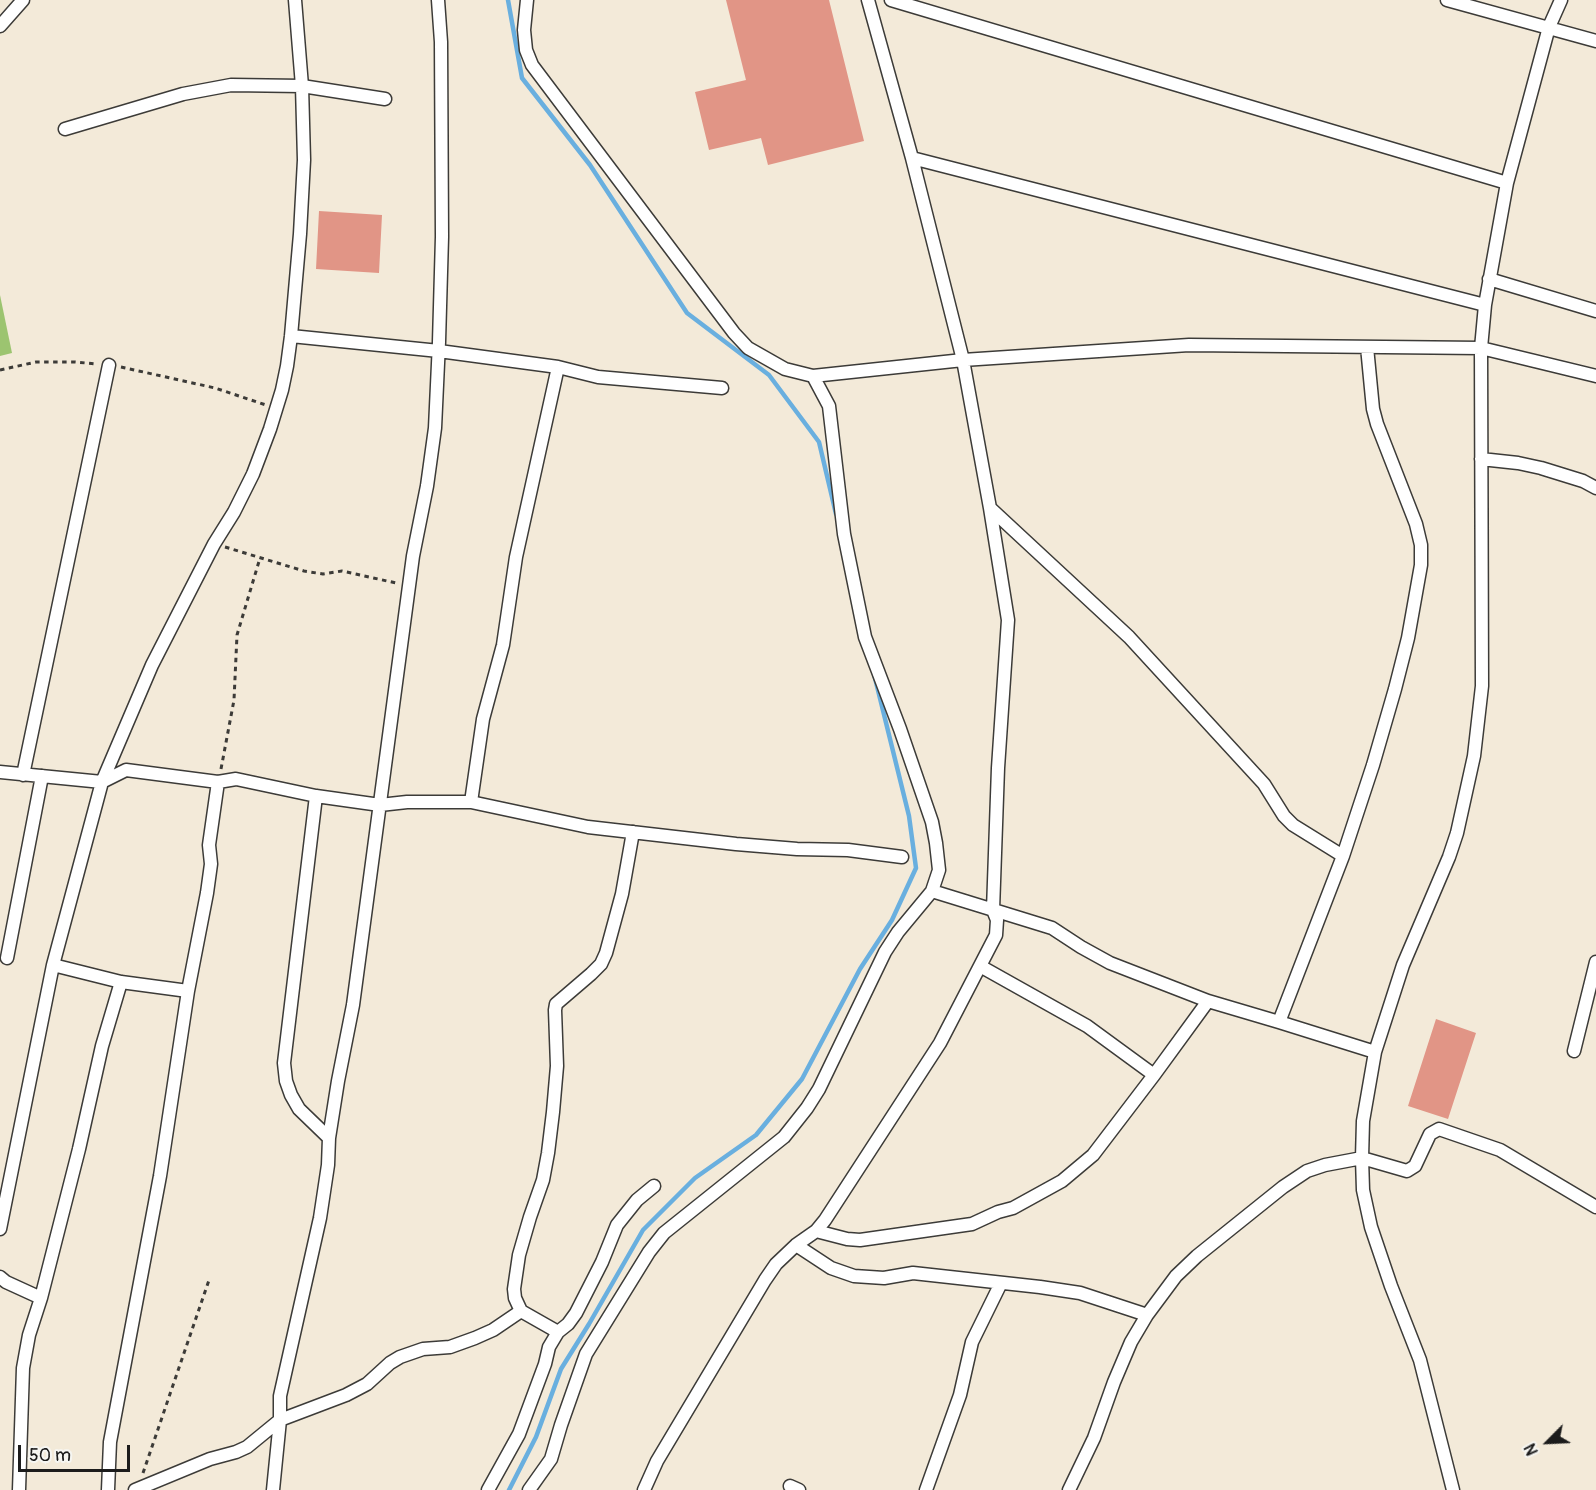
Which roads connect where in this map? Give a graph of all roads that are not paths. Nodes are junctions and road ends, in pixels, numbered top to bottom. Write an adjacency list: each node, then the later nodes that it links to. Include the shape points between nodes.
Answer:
1 (23, 0): 9 (street)
2 (295, 0): 12 (street)
3 (438, 0): 23 (street)
4 (527, 0): 27 (street, via 524,30 532,65 734,333 763,358)
5 (868, 0): 15 (street)
6 (891, 0): 16 (street)
7 (1447, 0): 10 (street)
8 (1561, 0): 10 (street)
9 (2, 22)
10 (1549, 27): 11 (street); 16 (street)
11 (1596, 41)
12 (302, 86): 13 (street); 14 (street, via 209,88); 20 (street, via 303,171)
13 (385, 99)
14 (66, 129)
15 (912, 158): 18 (street); 24 (street)
16 (1507, 183): 17 (street)
17 (1489, 279): 18 (street); 19 (street)
18 (1485, 305): 22 (street)
19 (1596, 311)
20 (291, 336): 23 (street); 36 (street, via 276,408 253,474 152,665)
21 (1367, 347): 22 (street); 24 (street, via 1190,345); 42 (street, via 1373,409 1421,545 1408,638)
22 (1481, 348): 28 (street); 30 (street)
23 (439, 351): 26 (street); 40 (street, via 435,428 413,556)
24 (963, 360): 27 (street); 32 (street)
25 (109, 365): 34 (street)
26 (558, 367): 29 (street, via 598,377); 39 (street, via 516,557 503,645 483,719)
27 (813, 376): 44 (street, via 829,406 844,534 865,637 932,822 939,870)
28 (1596, 376)
29 (722, 388)
30 (1481, 459): 31 (street, via 1541,468); 55 (street, via 1482,686 1474,756 1449,857 1403,965)
31 (1596, 488)
32 (990, 508): 42 (street, via 1129,637 1264,784 1293,825); 45 (street, via 1008,620)
33 (0, 772): 34 (street)
34 (23, 775): 35 (street)
35 (42, 776): 36 (street); 46 (street)
36 (102, 782): 37 (street, via 126,770); 48 (street)
37 (218, 782): 38 (street, via 236,779); 51 (street, via 208,845 211,864 207,893)
38 (316, 796): 40 (street); 57 (street, via 284,1063 286,1081 299,1109)
39 (471, 802): 40 (street); 41 (street, via 588,827)
40 (380, 805): 57 (street)
41 (633, 832): 43 (street); 67 (street, via 606,953 601,964 556,1004 557,1066 548,1154 519,1255 514,1289)
42 (1343, 856): 53 (street)
43 (902, 857)
44 (932, 891): 45 (street); 76 (street, via 885,952 807,1108 784,1137 664,1233 649,1252 586,1354 551,1459)
45 (993, 910): 49 (street, via 996,935); 52 (street, via 1052,928 1110,963)
46 (7, 958)
47 (1596, 962): 54 (street)
48 (53, 965): 50 (street); 61 (street)
49 (980, 966): 56 (street, via 1087,1026); 62 (street, via 940,1043)
50 (121, 982): 51 (street); 66 (street)
51 (188, 991): 73 (street, via 160,1176 110,1442)
52 (1208, 1001): 53 (street); 56 (street)
53 (1279, 1022): 55 (street)
54 (1574, 1051)
55 (1375, 1052): 58 (street, via 1363,1121)
56 (1154, 1075): 62 (street, via 1093,1155 1062,1180 1013,1208 972,1224 860,1240)
57 (329, 1138): 70 (street, via 320,1218 280,1396)
58 (1362, 1158): 60 (street, via 1407,1171 1415,1166 1430,1134 1439,1130 1500,1150); 68 (street, via 1307,1171 1283,1187 1197,1256 1176,1276); 80 (street, via 1363,1190 1371,1227 1420,1360)
59 (654, 1186): 69 (street, via 617,1225 576,1313)
60 (1596, 1207)
61 (0, 1229)
62 (816, 1231): 63 (street)
63 (796, 1245): 65 (street, via 831,1269 854,1276 884,1278 914,1273); 77 (street, via 765,1280 657,1461)
64 (0, 1277): 66 (street)
65 (1001, 1283): 68 (street, via 1080,1293); 78 (street, via 972,1342 960,1395)
66 (41, 1298): 72 (street, via 23,1368)
67 (521, 1311): 69 (street); 70 (street, via 475,1338 400,1356 367,1384)
68 (1148, 1315): 79 (street, via 1131,1342)
69 (558, 1332): 75 (street, via 549,1347 519,1434)
70 (280, 1420): 71 (street, via 236,1452); 74 (street)
71 (136, 1489)
72 (19, 1490)
73 (108, 1490)
74 (273, 1490)
75 (488, 1490)
76 (529, 1490)
77 (644, 1490)
78 (926, 1490)
79 (1069, 1490)
80 (1454, 1490)

